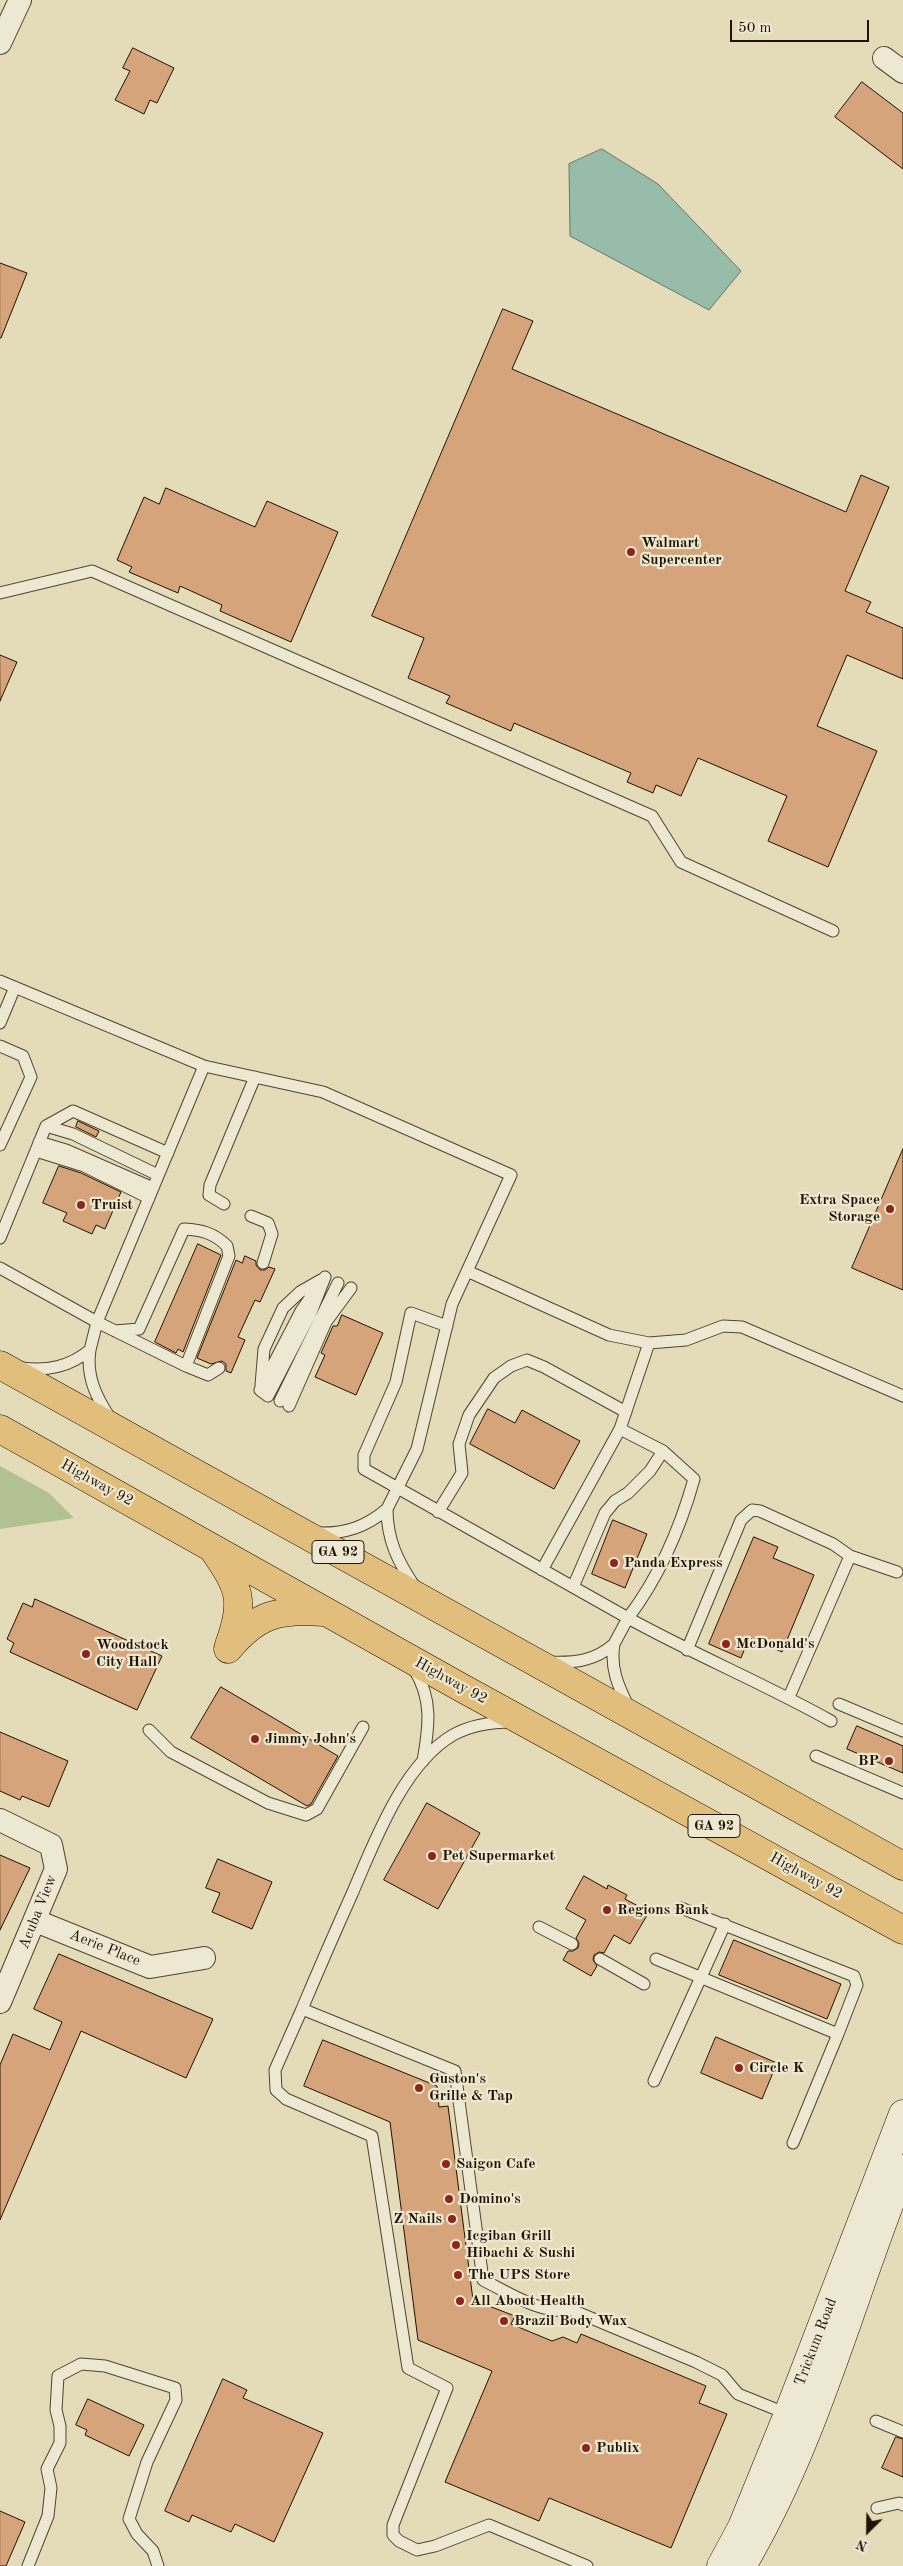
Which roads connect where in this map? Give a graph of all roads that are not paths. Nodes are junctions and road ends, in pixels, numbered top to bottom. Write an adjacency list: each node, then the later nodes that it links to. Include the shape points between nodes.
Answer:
1 (20, 0): 2 (street)
2 (0, 43)
3 (884, 58): 4 (street)
4 (903, 72)
5 (0, 593): 6 (lane, via 92,571 652,816 682,862)
6 (833, 931)
7 (0, 981): 8 (lane)
8 (15, 987): 9 (lane); 11 (lane)
9 (0, 1022)
10 (0, 1046): 14 (lane, via 23,1056 32,1077)
11 (204, 1066): 12 (lane); 15 (lane)
12 (255, 1077): 17 (lane, via 210,1185 209,1196); 22 (lane, via 323,1092 511,1174)
13 (41, 1137): 15 (lane, via 73,1111); 16 (lane); 16 (lane, via 73,1134); 19 (lane)
14 (0, 1145)
15 (168, 1153): 16 (lane)
16 (154, 1186): 25 (lane)
17 (224, 1204)
18 (251, 1216): 20 (lane, via 268,1223 272,1234)
19 (0, 1238)
20 (262, 1263)
21 (0, 1268): 25 (lane)
22 (467, 1271): 26 (lane, via 452,1304); 28 (lane, via 608,1335)
23 (338, 1283): 24 (lane, via 285,1404 326,1322)
24 (351, 1288)
25 (96, 1322): 27 (lane); 29 (lane)
26 (447, 1326): 40 (lane, via 417,1448); 40 (lane, via 411,1313 396,1382 364,1455 364,1469)
27 (115, 1331): 31 (lane); 31 (lane, via 139,1329 184,1229 201,1230 217,1236 227,1246 229,1256)
28 (649, 1343): 34 (lane, via 686,1340 723,1326 742,1327); 35 (lane)
29 (90, 1350): 30 (lane, via 70,1364 46,1370); 38 (lane, via 88,1362 93,1388)
30 (0, 1365): 38 (main road, GA 92)
31 (186, 1366): 32 (lane, via 208,1375)
32 (219, 1368)
33 (264, 1393): 33 (lane, via 310,1315 325,1278 300,1292 283,1308 264,1348)
34 (903, 1396)
35 (626, 1412): 37 (lane); 42 (lane, via 544,1367 526,1360 511,1366 494,1378 470,1415 459,1444 462,1473)
36 (0, 1429): 44 (main road, Highway 92 / GA 92)
37 (620, 1429): 39 (lane); 46 (lane)
38 (118, 1430): 43 (main road, GA 92)
39 (663, 1451): 48 (lane, via 650,1471 628,1493 615,1500 605,1513); 51 (lane, via 694,1479 684,1516 668,1550 648,1592)
40 (397, 1489): 41 (lane); 42 (lane)
41 (387, 1509): 43 (lane, via 368,1524 345,1532); 49 (lane, via 390,1543)
42 (438, 1512): 46 (lane)
43 (302, 1532): 49 (main road, GA 92)
44 (212, 1548): 50 (main road, Highway 92 / GA 92); 50 (main road, via 239,1596 238,1617 228,1649 251,1625 275,1613 293,1610)
45 (850, 1556): 47 (lane); 53 (lane, via 833,1544 752,1510 741,1520); 56 (lane)
46 (542, 1570): 48 (lane)
47 (897, 1572)
48 (573, 1587): 51 (lane)
49 (423, 1599): 55 (main road, GA 92)
50 (327, 1612): 54 (main road, Highway 92 / GA 92)
51 (628, 1618): 52 (lane); 53 (lane)
52 (614, 1644): 55 (lane, via 588,1660); 58 (lane, via 612,1656 616,1679)
53 (687, 1650): 56 (lane)
54 (406, 1657): 60 (main road, Highway 92 / GA 92); 65 (lane, via 425,1690 429,1706)
55 (536, 1662): 58 (main road, GA 92)
56 (789, 1698): 59 (lane)
57 (839, 1704): 63 (lane)
58 (633, 1716): 68 (main road, GA 92)
59 (831, 1721)
60 (525, 1722): 65 (lane, via 485,1724 462,1731 441,1743); 73 (main road, Highway 92 / GA 92)
61 (363, 1727): 62 (lane, via 316,1809 306,1815 268,1804 171,1752)
62 (149, 1730)
63 (903, 1731)
64 (816, 1756): 66 (lane)
65 (422, 1762): 81 (lane, via 389,1810)
66 (903, 1793)
67 (0, 1820): 70 (street, Acuba View, via 51,1845 56,1869)
68 (903, 1866)
69 (681, 1908): 71 (lane)
70 (36, 1921): 75 (street, Aerie Place, via 150,1967); 80 (street, Acuba View)
71 (725, 1924): 78 (lane); 82 (lane, via 854,1976 857,1985)
72 (540, 1927): 74 (lane)
73 (903, 1930)
74 (572, 1944)
75 (204, 1958)
76 (600, 1959): 79 (lane)
77 (656, 1959): 78 (lane)
78 (700, 1978): 82 (lane); 83 (lane)
79 (644, 1984)
80 (0, 2002)
81 (302, 2009): 87 (lane, via 455,2071 483,2280 542,2309 572,2310 696,2362 722,2375 738,2394); 94 (lane, via 275,2070 276,2090 286,2099 372,2136 408,2368 447,2388 392,2524 393,2535 417,2550 489,2525)
82 (838, 2034): 85 (lane)
83 (654, 2081)
84 (903, 2114): 87 (street, Trickum Road)
85 (793, 2143)
86 (903, 2169): 87 (street, Trickum Road)
87 (799, 2419): 95 (street, Trickum Road); 96 (street, Trickum Road, via 761,2532)
88 (876, 2421): 89 (lane)
89 (903, 2432)
90 (903, 2505): 91 (lane)
91 (877, 2508)
92 (28, 2566): 93 (lane, via 48,2516 51,2488 47,2469 60,2443 56,2410 58,2376 81,2364 105,2366 175,2388 176,2400 147,2462 129,2519 137,2534 153,2551)
93 (158, 2566)
94 (586, 2566)
95 (721, 2566)
96 (742, 2566)

